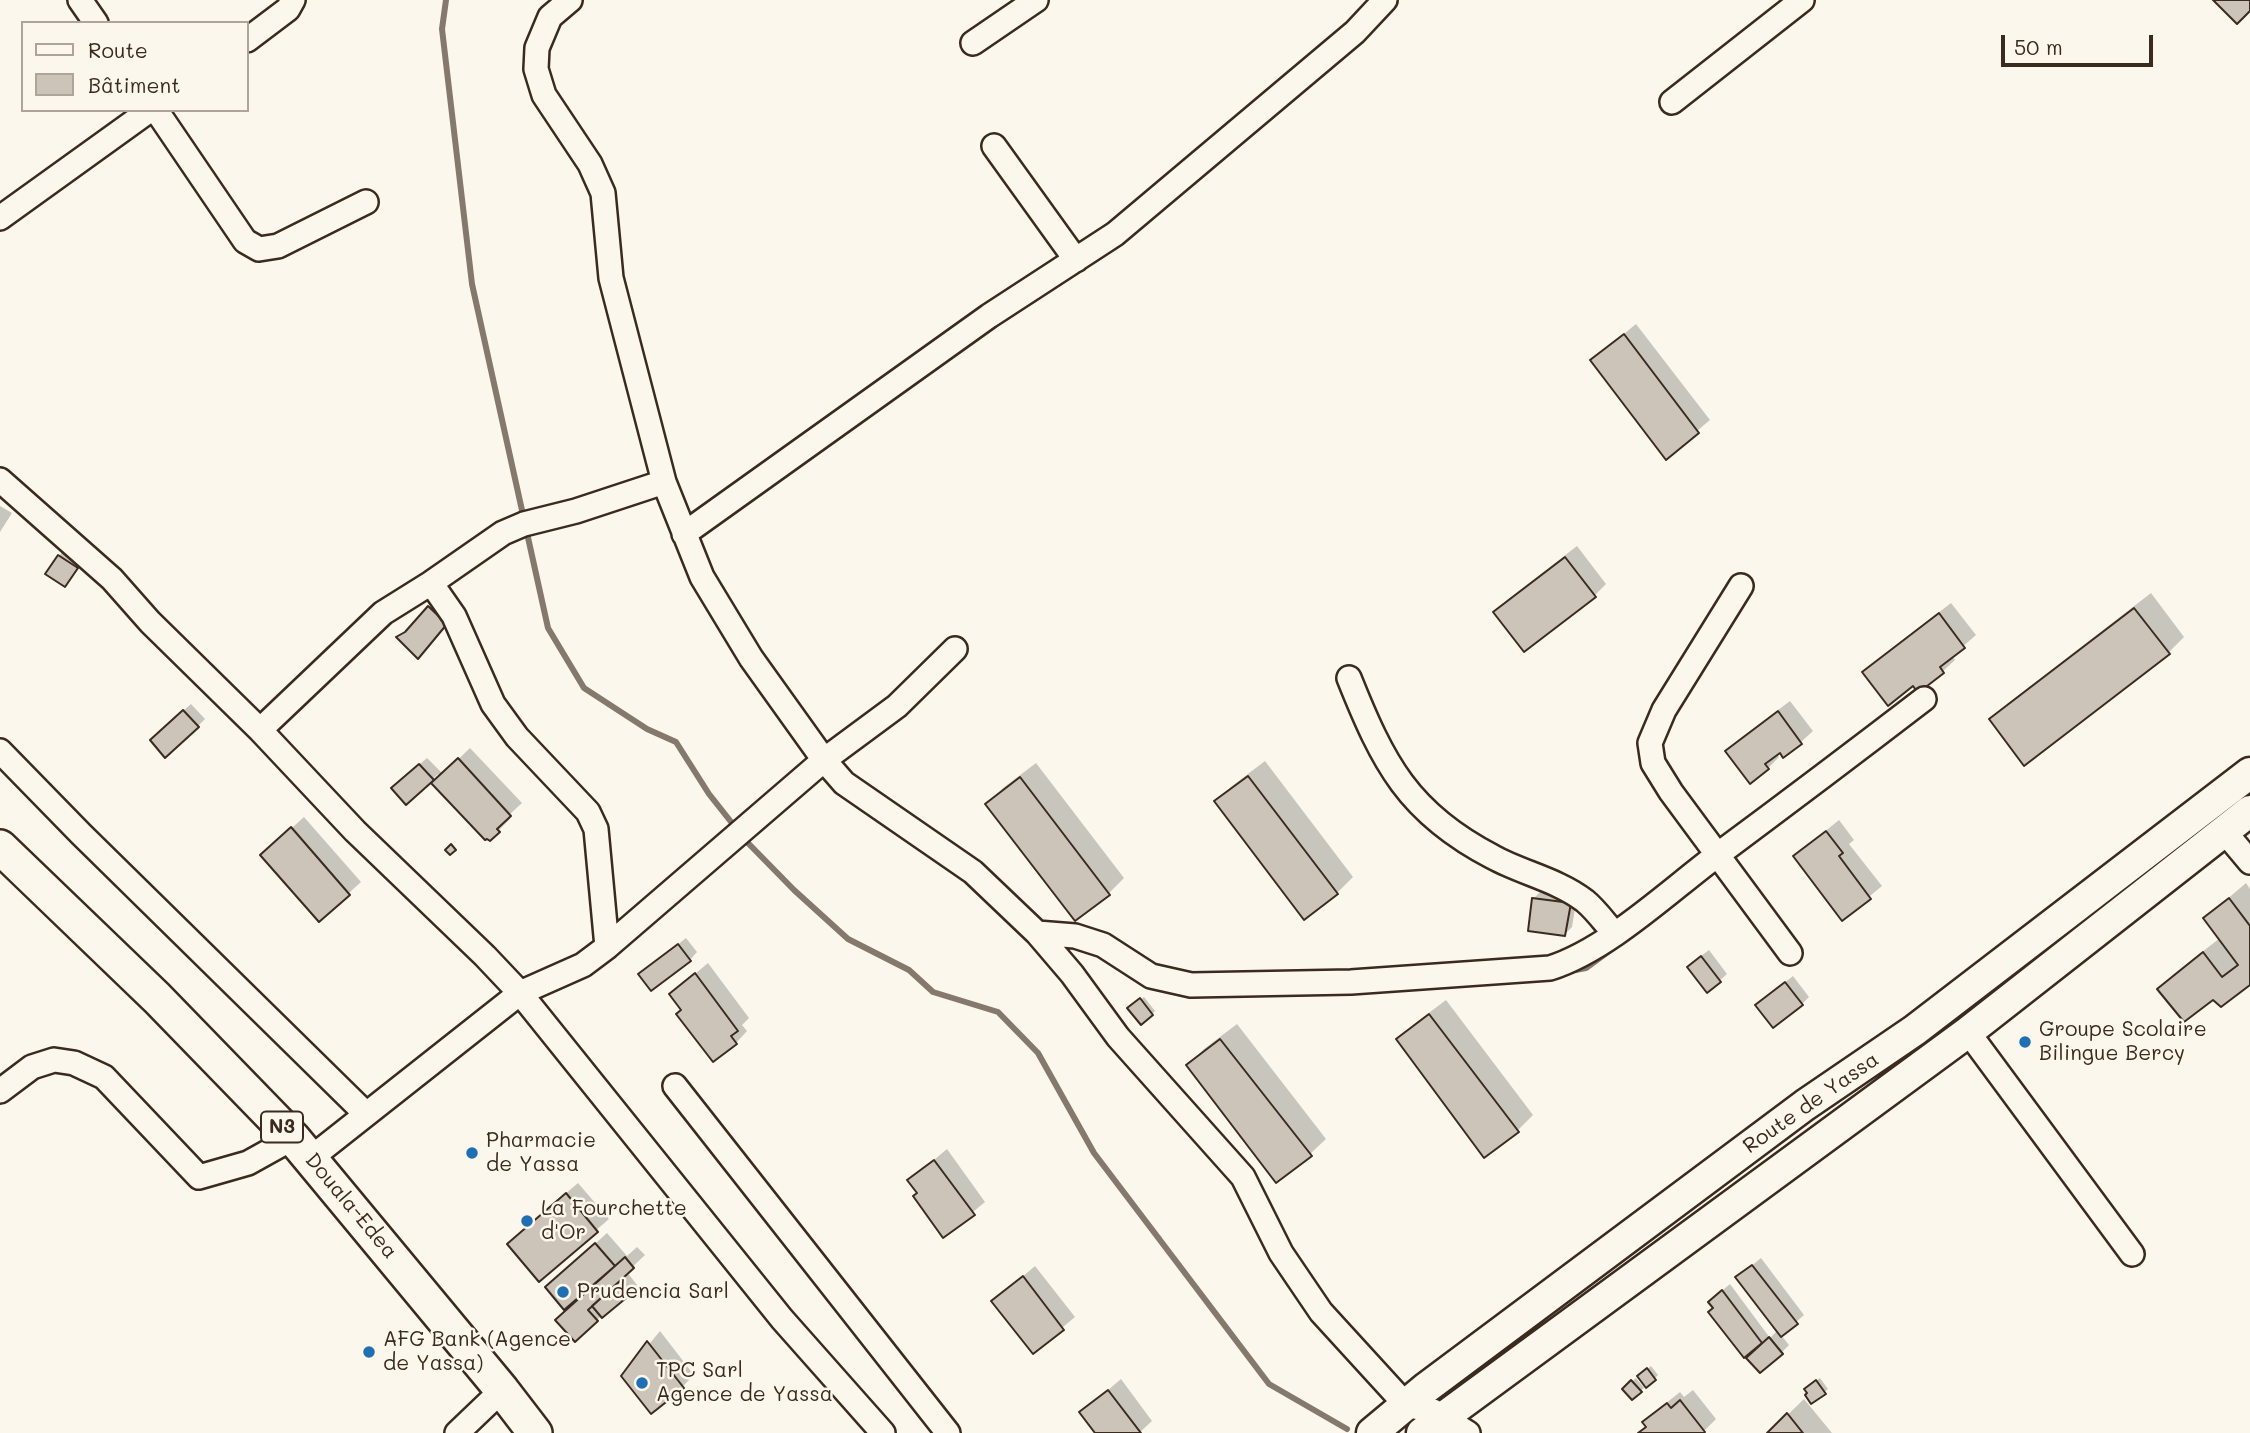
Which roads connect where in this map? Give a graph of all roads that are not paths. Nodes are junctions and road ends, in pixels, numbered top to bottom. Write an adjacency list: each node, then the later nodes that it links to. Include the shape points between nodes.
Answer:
1 (80, 0): 7 (street)
2 (293, 0): 8 (street)
3 (570, 0): 18 (street, via 550,17 537,48 536,69 544,95 590,163 603,193 611,278)
4 (1036, 0): 9 (street)
5 (1385, 0): 16 (street, via 1355,32 1203,162)
6 (1802, 0): 10 (street)
7 (95, 21)
8 (248, 39)
9 (973, 43)
10 (1671, 102)
11 (147, 112): 15 (street)
12 (157, 112): 14 (street, via 245,241 259,249 278,246)
13 (994, 146): 16 (street)
14 (366, 202)
15 (0, 218)
16 (1076, 260): 19 (street)
17 (0, 480): 25 (street, via 113,579)
18 (664, 482): 19 (street); 20 (street, via 503,533)
19 (684, 534): 27 (street, via 702,577 751,658)
20 (431, 583): 25 (street, via 383,613); 36 (street, via 454,616 501,715 588,812 596,829)
21 (1741, 586): 32 (street, via 1664,710 1650,743 1653,762)
22 (956, 649): 27 (street, via 897,706)
23 (1349, 678): 35 (street, via 1372,736 1416,804 1493,858 1585,901)
24 (1924, 699): 32 (street)
25 (260, 730): 38 (street)
26 (0, 751): 44 (street)
27 (824, 760): 34 (street, via 844,783 973,872); 36 (street)
28 (2250, 773): 40 (main road, Route de Yassa)
29 (2250, 811): 30 (main road, Route de Yassa)
30 (2224, 831): 33 (street); 39 (main road, Route de Yassa)
31 (0, 847): 45 (highway, Douala-Edea / N3, via 157,998)
32 (1717, 856): 35 (street); 37 (street)
33 (2250, 862)
34 (1037, 933): 35 (street, via 1074,936 1103,945 1151,976 1191,985 1351,982 1550,968 1578,957); 48 (street, via 1118,1037 1242,1177 1281,1253 1321,1312)
35 (1614, 933)
36 (607, 947): 38 (street, via 583,965)
37 (1790, 953)
38 (520, 993): 44 (street); 52 (street, via 782,1319)
39 (1968, 1032): 43 (main road, Route de Yassa); 46 (street)
40 (1870, 1061): 43 (main road); 48 (main road, Route de Yassa)
41 (675, 1086): 53 (street)
42 (0, 1091): 45 (street, via 33,1066 54,1060 74,1063 104,1077 200,1177)
43 (1888, 1091): 49 (main road, Route de Yassa)
44 (365, 1113): 45 (street)
45 (302, 1148): 47 (highway, Douala-Edea / N3)
46 (2132, 1254)
47 (502, 1390): 50 (street); 51 (highway, Douala-Edea / N3)
48 (1406, 1405): 49 (street, via 1421,1407); 54 (main road, Route de Yassa)
49 (1432, 1425): 55 (street)
50 (457, 1433)
51 (535, 1433)
52 (883, 1433)
53 (948, 1433)
54 (1371, 1433)
55 (1468, 1433)

